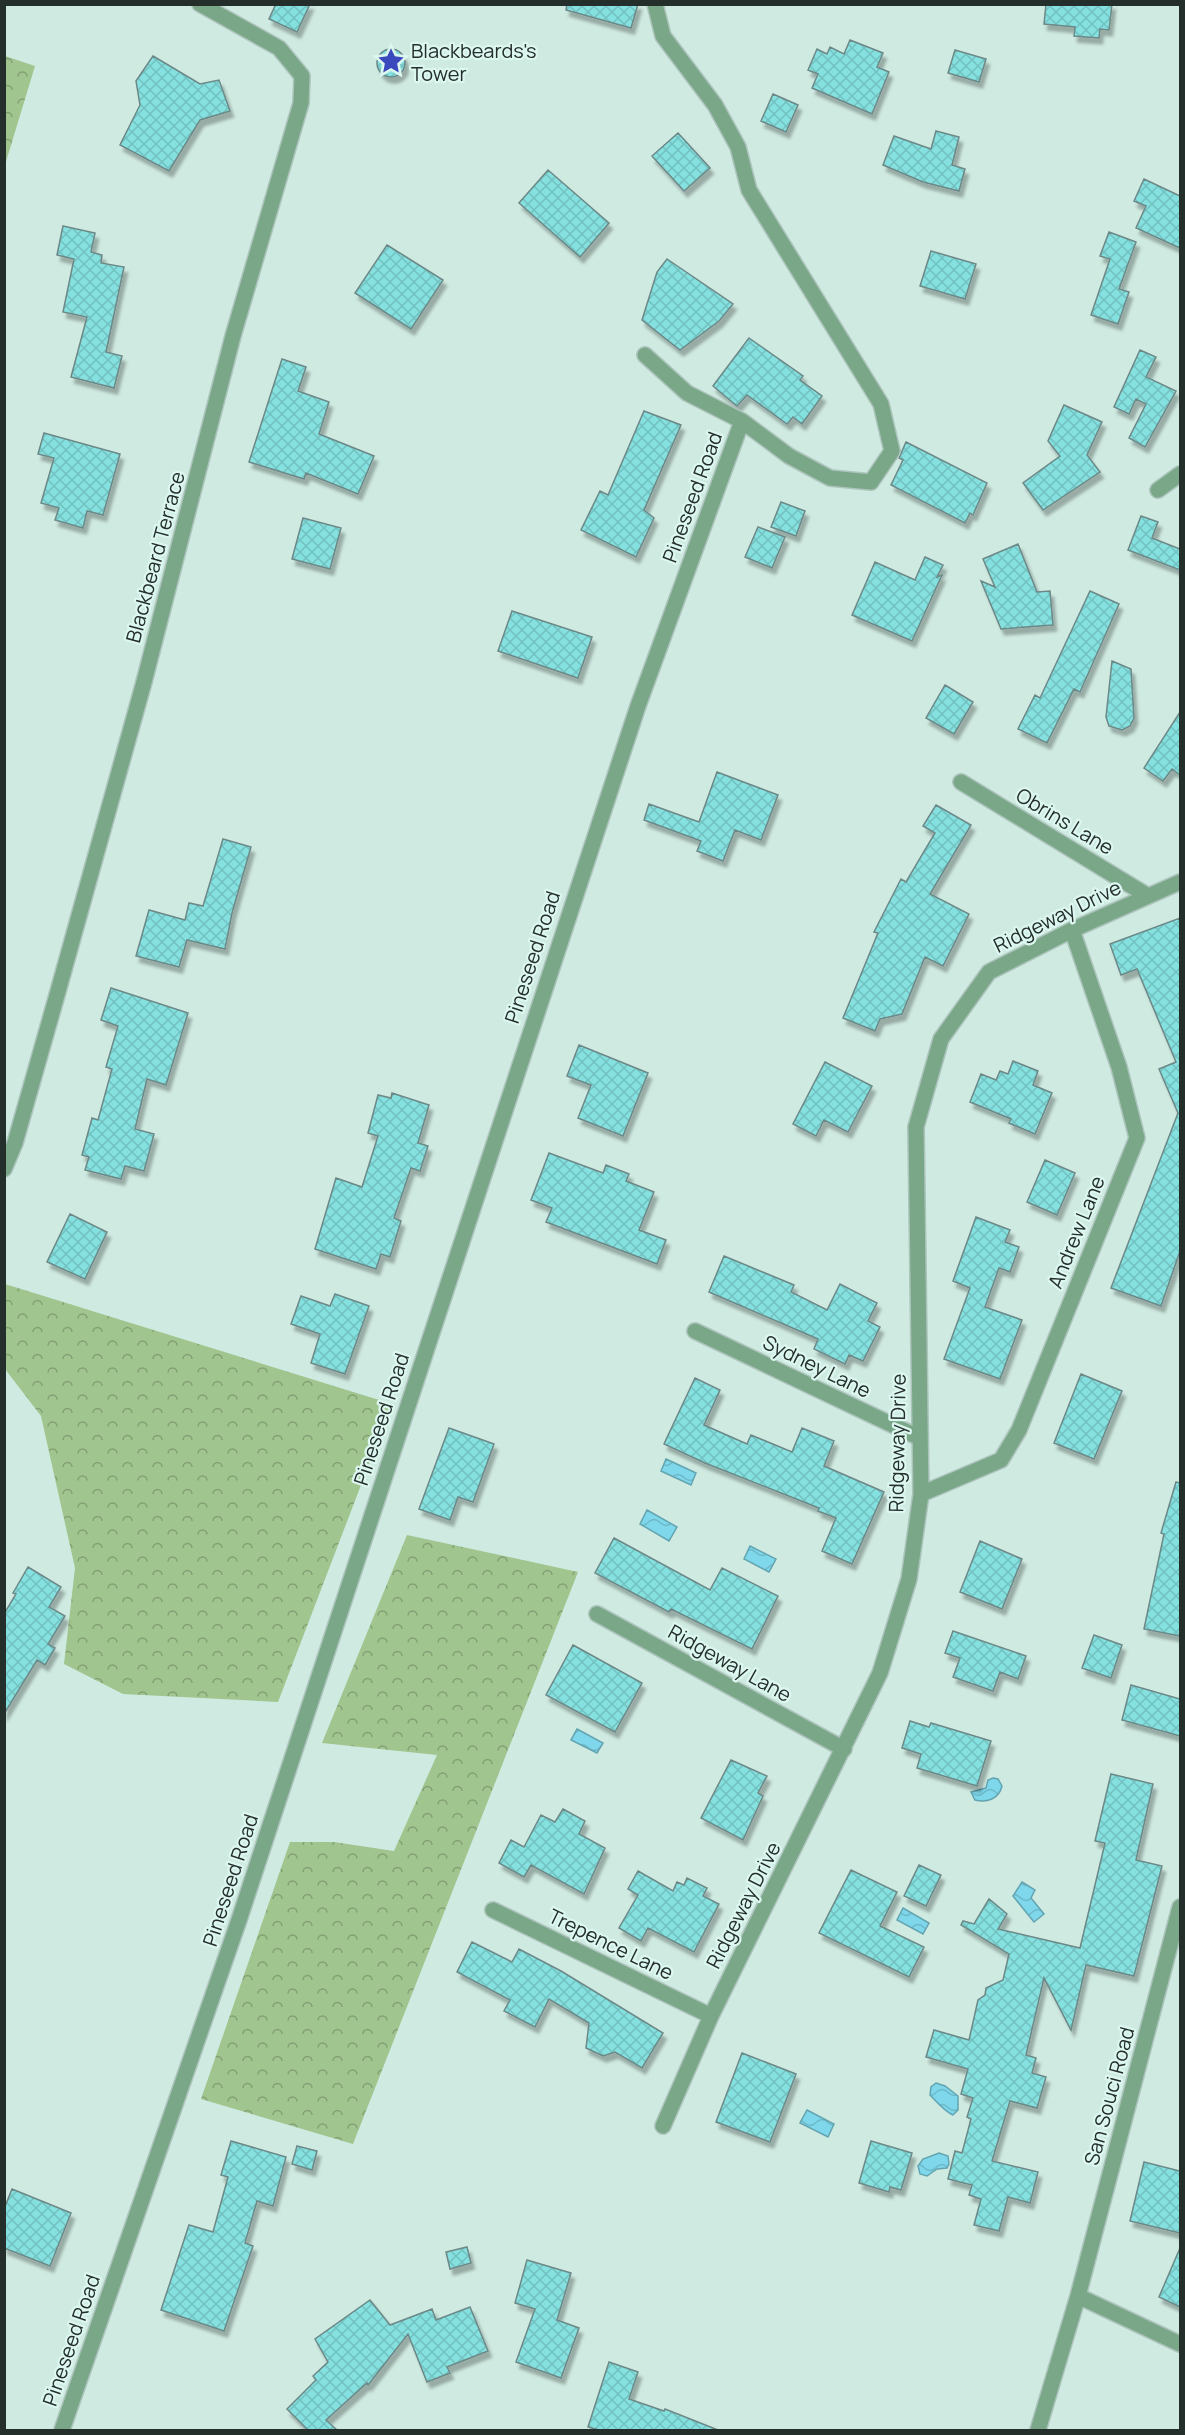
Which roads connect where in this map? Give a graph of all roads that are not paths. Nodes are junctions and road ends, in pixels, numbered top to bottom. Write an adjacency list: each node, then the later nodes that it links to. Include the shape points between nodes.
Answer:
1 (200, 4): 11 (street, Blackbeard Terrace, via 279,48 302,76 301,103 236,326 61,984)
2 (655, 4): 4 (street, Pineseed Road, via 663,36 715,105 738,147 749,190 881,404 892,451 871,482 830,478 789,456)
3 (645, 355): 4 (street, Pineseed Road, via 687,393)
4 (742, 421): 23 (street, Pineseed Road, via 638,706 239,1920)
5 (1180, 474): 6 (street)
6 (1158, 490)
7 (961, 782): 9 (street, Obrins Lane)
8 (1180, 882): 9 (street, Ridgeway Drive)
9 (1148, 896): 10 (street, Ridgeway Drive)
10 (1072, 930): 13 (street, Ridgeway Drive, via 989,972 941,1039 916,1127); 14 (street, Andrew Lane, via 1119,1066 1137,1138 1019,1430 1001,1460)
11 (4, 1169)
12 (695, 1331): 13 (street, Sydney Lane)
13 (920, 1438): 14 (street, Ridgeway Drive)
14 (921, 1494): 16 (street, Ridgeway Drive, via 903,1600 880,1673)
15 (597, 1614): 16 (street, Ridgeway Lane)
16 (844, 1749): 19 (street, Ridgeway Drive)
17 (1180, 1907): 21 (street, San Souci Road)
18 (494, 1910): 19 (street, Trepence Lane)
19 (711, 2016): 20 (street, Ridgeway Drive)
20 (663, 2126)
21 (1078, 2296): 22 (street); 24 (street, San Souci Road)
22 (1180, 2344)
23 (62, 2430)
24 (1038, 2430)

